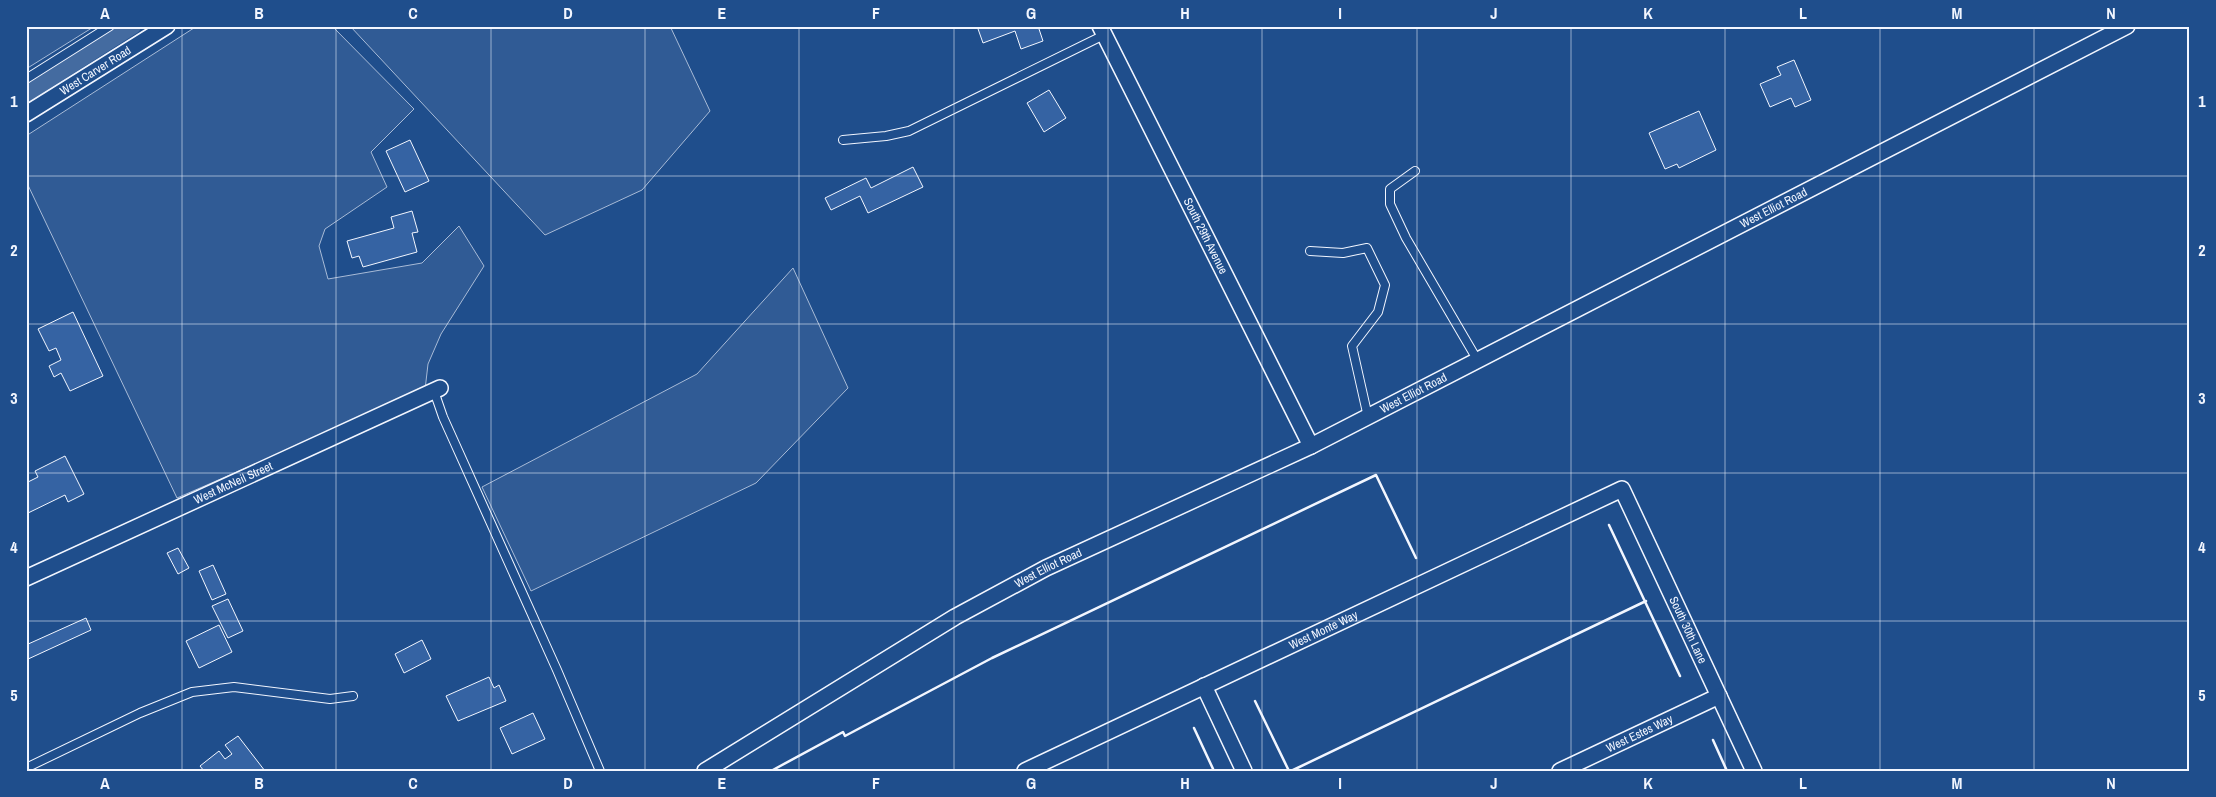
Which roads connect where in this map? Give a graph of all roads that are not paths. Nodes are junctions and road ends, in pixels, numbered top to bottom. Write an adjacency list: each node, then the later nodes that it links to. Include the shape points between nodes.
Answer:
1 (110, 26): 5 (lane)
2 (167, 26): 6 (street, West Carver Road)
3 (2127, 26): 10 (street, West Elliot Road)
4 (1102, 31): 7 (lane, via 909,130); 13 (street, South 29th Avenue)
5 (26, 79)
6 (26, 114)
7 (843, 140)
8 (1415, 171): 10 (lane, via 1390,189 1390,204 1406,238)
9 (1310, 251): 12 (lane, via 1343,253 1367,248 1384,285 1378,312 1352,346)
10 (1478, 361): 12 (street, West Elliot Road)
11 (437, 390): 15 (street, West McNeil Street); 20 (lane, via 442,417)
12 (1368, 417): 13 (street, West Elliot Road)
13 (1311, 446): 21 (street, West Elliot Road, via 1029,577 955,617)
14 (1622, 489): 16 (street, West Monte Way); 18 (street, South 30th Lane)
15 (26, 578)
16 (1204, 686): 22 (street, West Monte Way); 23 (street)
17 (353, 696): 19 (lane, via 330,699 234,688 192,692 140,713)
18 (1719, 696): 24 (street, West Estes Way); 25 (street, South 30th Lane)
19 (26, 768)
20 (600, 771)
21 (705, 771)
22 (1025, 771)
23 (1244, 771)
24 (1560, 771)
25 (1754, 771)

